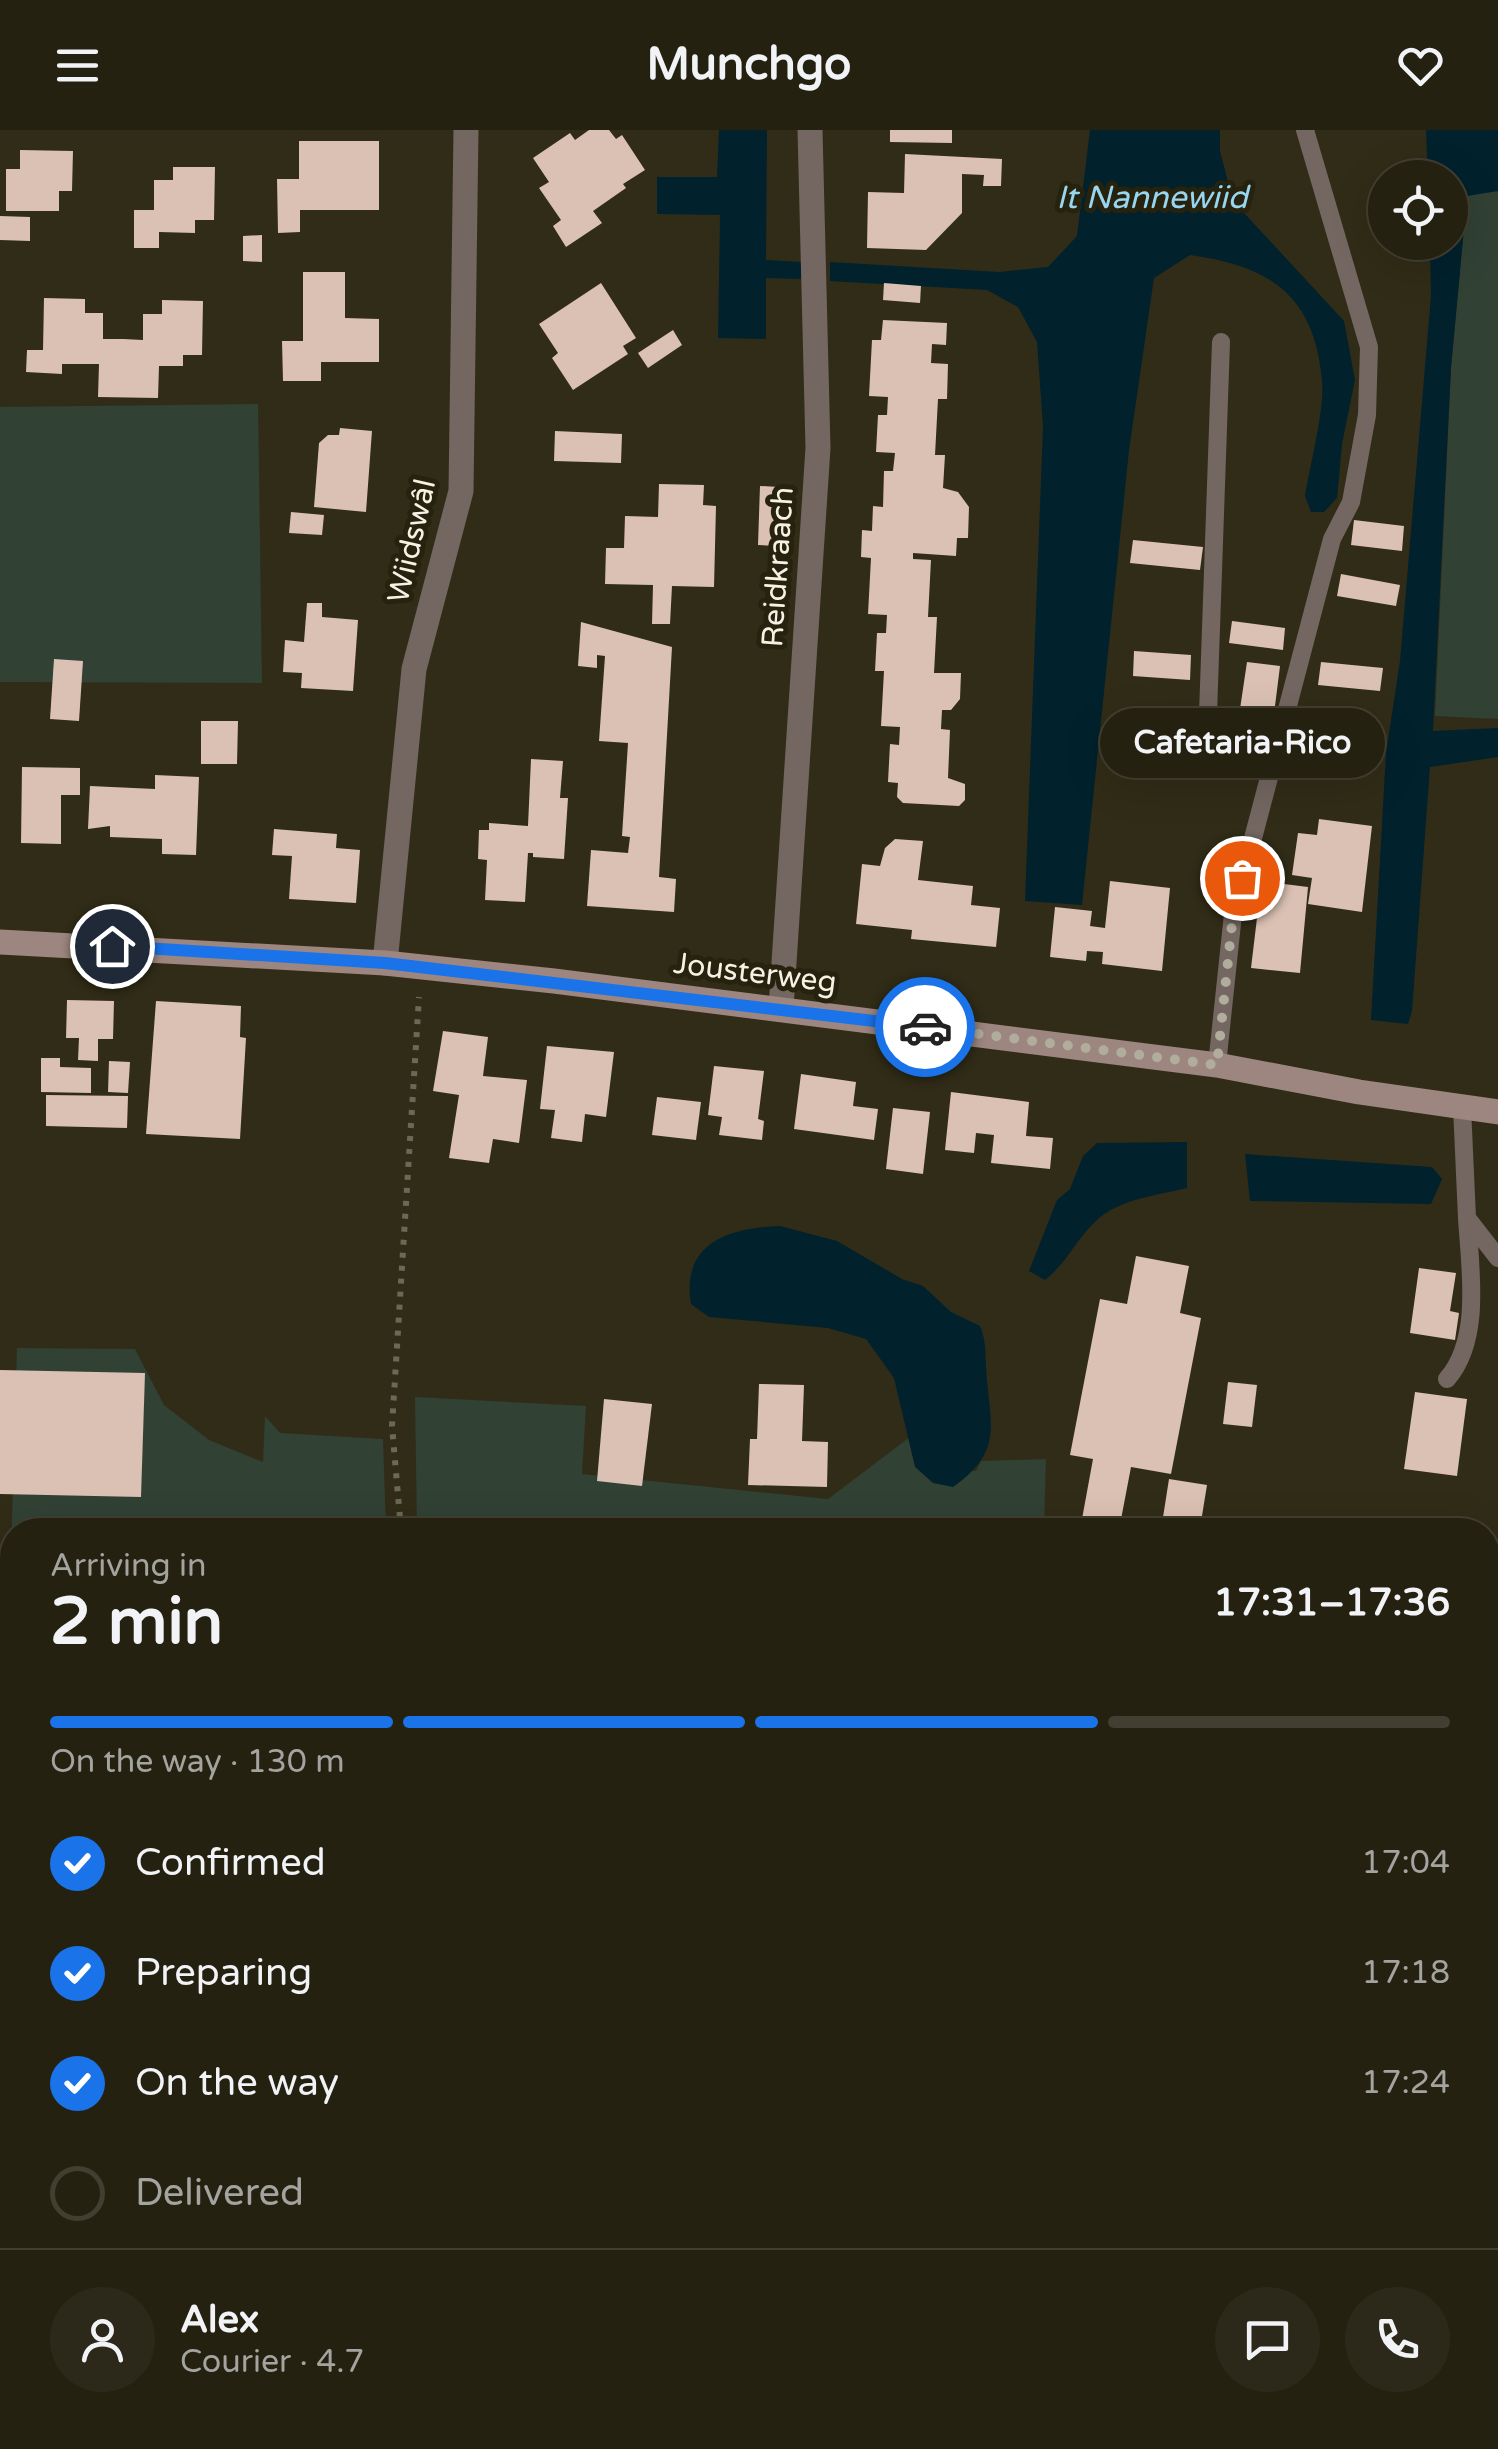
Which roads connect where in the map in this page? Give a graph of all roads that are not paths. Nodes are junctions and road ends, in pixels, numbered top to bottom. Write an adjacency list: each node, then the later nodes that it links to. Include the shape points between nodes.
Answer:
1 (466, 130): 7 (street, Wiidswâl, via 461,491 414,669)
2 (810, 130): 8 (street, Reidkraach, via 818,448)
3 (1305, 130): 5 (lane, via 1368,347 1367,416 1351,502 1332,539)
4 (1221, 342): 5 (lane, via 1208,714)
5 (1280, 736): 9 (lane, via 1233,914)
6 (0, 942): 7 (street, Jousterweg)
7 (385, 963): 8 (street, Jousterweg)
8 (781, 1008): 9 (street, Jousterweg)
9 (1217, 1065): 10 (street, Jousterweg)
10 (1462, 1107): 11 (street, Jousterweg); 12 (lane)
11 (1498, 1112)
12 (1467, 1218): 13 (lane); 14 (lane, via 1469,1322 1462,1362)
13 (1498, 1258)
14 (1446, 1379)

